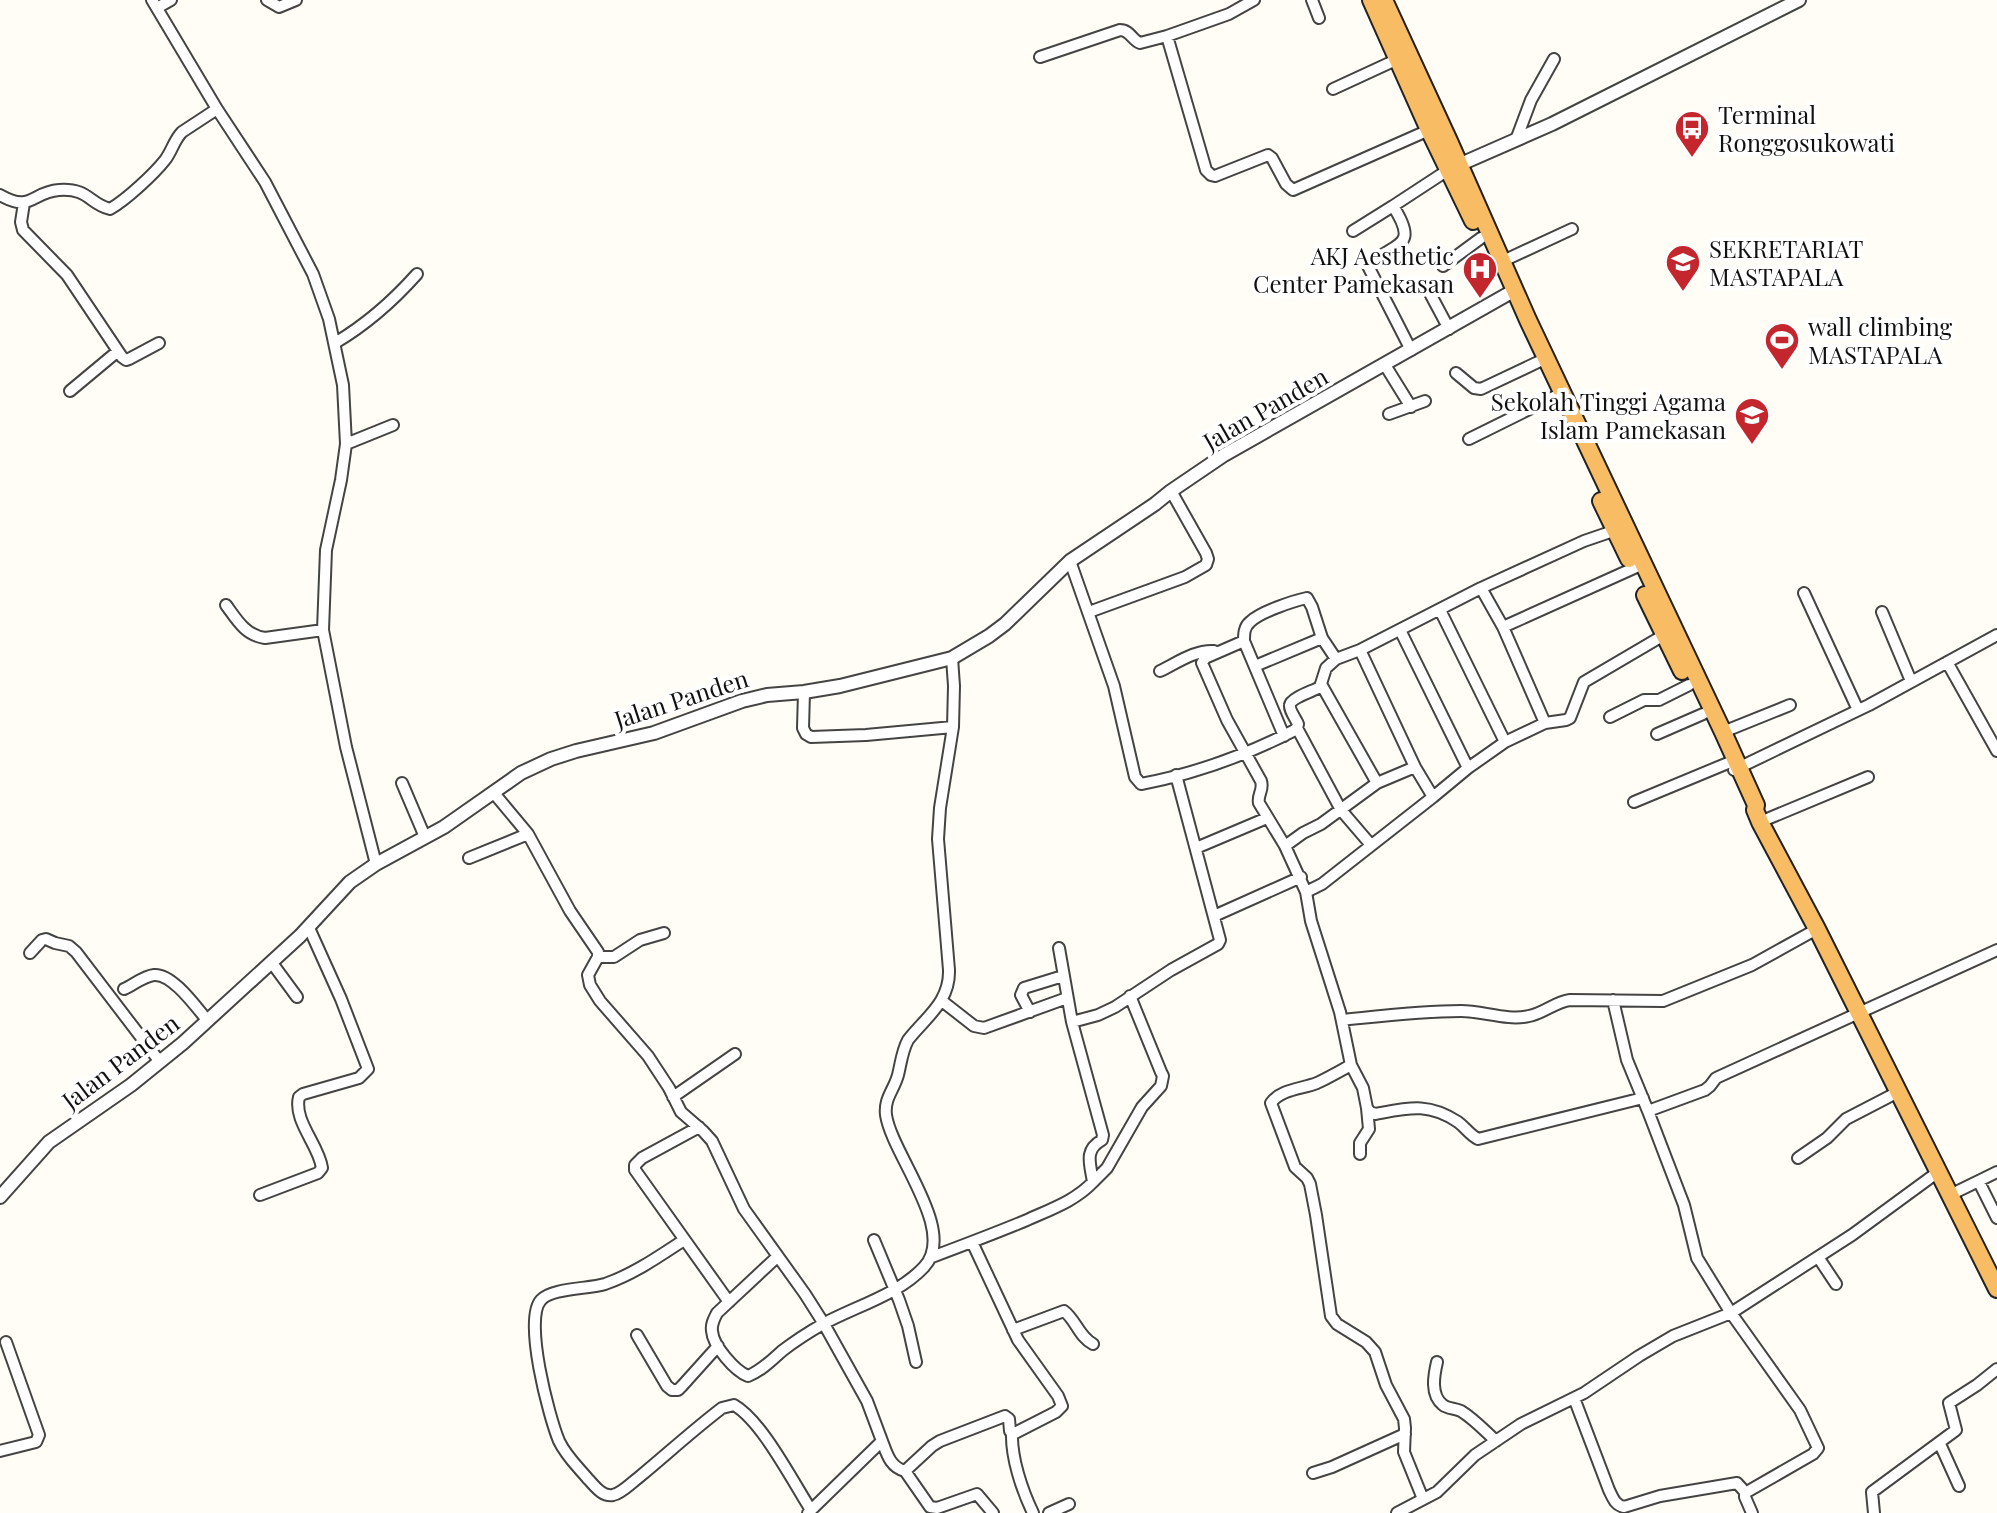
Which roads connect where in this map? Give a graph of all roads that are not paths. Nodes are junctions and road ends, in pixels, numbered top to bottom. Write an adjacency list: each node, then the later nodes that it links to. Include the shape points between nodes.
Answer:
1 (171, 0): 9 (street)
2 (267, 0): 3 (street, via 279,7)
3 (296, 0)
4 (1254, 0): 11 (street)
5 (1312, 0): 10 (street)
6 (1371, 0): 13 (highway)
7 (1384, 0): 19 (highway)
8 (1799, 0): 18 (street)
9 (154, 4): 16 (street)
10 (1319, 18)
11 (1167, 36): 12 (street, via 1140,43 1120,30); 17 (street, via 1211,175 1268,155 1293,190)
12 (1040, 57)
13 (1398, 59): 15 (street); 17 (highway)
14 (1554, 59): 18 (street)
15 (1333, 89)
16 (217, 109): 21 (street, via 182,132 158,168 110,209 71,190 52,191); 33 (street, via 302,249)
17 (1429, 130): 19 (highway)
18 (1516, 140): 19 (street)
19 (1454, 167): 22 (street); 25 (highway); 26 (highway)
20 (0, 195): 21 (street)
21 (24, 203): 35 (street, via 23,230 67,275)
22 (1393, 206): 24 (street); 34 (street, via 1404,237 1367,267)
23 (1572, 229): 26 (street)
24 (1353, 231)
25 (1481, 238): 27 (street); 30 (highway)
26 (1503, 261): 30 (highway)
27 (1443, 266)
28 (417, 274): 33 (street, via 374,317)
29 (1425, 284): 31 (street)
30 (1511, 292): 31 (street, Jalan Panden); 36 (highway); 40 (highway)
31 (1449, 329): 34 (street, Jalan Panden)
32 (159, 343): 35 (street, via 127,359)
33 (335, 343): 46 (street)
34 (1411, 350): 37 (street, Jalan Panden)
35 (118, 351): 39 (street)
36 (1538, 362): 38 (street, via 1481,389); 40 (highway)
37 (1385, 365): 42 (street); 47 (street, Jalan Panden, via 1224,455)
38 (1456, 373)
39 (70, 391)
40 (1558, 395): 45 (street); 48 (highway)
41 (1425, 401): 42 (street)
42 (1411, 407): 43 (street)
43 (1389, 414)
44 (393, 425): 46 (street)
45 (1469, 439)
46 (346, 444): 58 (street, via 326,550)
47 (1171, 491): 49 (street, Jalan Panden); 55 (street, via 1206,553 1206,565)
48 (1620, 528): 50 (highway); 51 (street)
49 (1070, 561): 55 (street); 66 (street, Jalan Panden, via 1005,624)
50 (1638, 566): 57 (street); 60 (highway); 82 (highway)
51 (1481, 588): 54 (street); 57 (street)
52 (1804, 593): 76 (street)
53 (226, 605): 58 (street, via 255,637)
54 (1440, 610): 59 (street); 85 (street)
55 (1089, 612): 91 (street, via 1137,781)
56 (1882, 612): 71 (street)
57 (1503, 627): 79 (street)
58 (323, 630): 107 (street)
59 (1400, 630): 64 (street); 90 (street)
60 (1664, 635): 73 (highway); 79 (street, via 1584,682 1570,718)
61 (1997, 635): 68 (street)
62 (1322, 638): 63 (street, via 1306,598 1250,621); 67 (street); 69 (street)
63 (1244, 641): 65 (street); 69 (street)
64 (1360, 650): 67 (street); 88 (street)
65 (1220, 652): 70 (street, via 1205,651); 87 (street, via 1202,663)
66 (952, 658): 74 (street, Jalan Panden); 80 (street)
67 (1336, 659): 72 (street)
68 (1947, 662): 71 (street); 86 (street)
69 (1255, 666): 84 (street)
70 (1160, 671)
71 (1911, 681): 76 (street)
72 (1321, 684): 81 (street, via 1290,703); 94 (street)
73 (1689, 685): 77 (highway); 78 (street)
74 (804, 692): 80 (street, via 803,728 811,737); 95 (street, Jalan Panden, via 742,701 645,735 551,759)
75 (1790, 705): 82 (street)
76 (1858, 710): 89 (street)
77 (1703, 714): 83 (street); 89 (highway)
78 (1610, 717)
79 (1545, 723): 85 (street)
80 (953, 727): 125 (street, via 938,826 950,978)
81 (1297, 728): 84 (street); 98 (street)
82 (1723, 732): 89 (highway)
83 (1657, 734)
84 (1284, 736): 87 (street)
85 (1505, 742): 90 (street)
86 (1997, 751)
87 (1246, 754): 91 (street); 100 (street, via 1262,785 1258,798)
88 (1415, 767): 94 (street); 96 (street)
89 (1733, 767): 97 (street); 99 (highway)
90 (1468, 768): 96 (street)
91 (1176, 775): 105 (street)
92 (1868, 777): 99 (street)
93 (402, 783): 102 (street)
94 (1377, 783): 98 (street)
95 (493, 792): 101 (street); 102 (street, Jalan Panden)
96 (1433, 797): 103 (street)
97 (1634, 802)
98 (1341, 810): 103 (street); 104 (street)
99 (1758, 816): 112 (highway)
100 (1267, 818): 104 (street); 105 (street)
101 (528, 834): 106 (street); 117 (street)
102 (425, 837): 107 (street, Jalan Panden)
103 (1371, 845): 109 (street)
104 (1285, 846): 108 (street)
105 (1196, 848): 110 (street)
106 (469, 858)
107 (376, 864): 111 (street, Jalan Panden, via 350,882)
108 (1301, 877): 109 (street); 110 (street)
109 (1306, 892): 129 (street)
110 (1214, 916): 121 (street, via 1218,944)
111 (309, 928): 118 (street, Jalan Panden); 146 (street, via 368,1069 359,1078 299,1097 297,1107 322,1168)
112 (1817, 929): 124 (street, via 1752,965 1663,1001); 127 (highway)
113 (664, 933): 117 (street, via 640,940 614,957)
114 (1059, 948): 119 (street)
115 (1997, 950): 127 (street)
116 (30, 953): 132 (street, via 46,939 71,947)
117 (598, 957): 135 (street, via 588,977 592,989 648,1056)
118 (272, 963): 122 (street); 128 (street, Jalan Panden)
119 (1063, 976): 123 (street); 126 (street, via 1024,988 1021,995)
120 (124, 989): 128 (street, via 154,975 163,977)
121 (1130, 996): 130 (street, via 1098,1015); 144 (street, via 1162,1081)
122 (297, 997)
123 (1067, 998): 126 (street); 130 (street)
124 (1613, 1000): 129 (street, via 1562,1001 1530,1016 1465,1011); 136 (street, via 1627,1060)
125 (942, 1001): 126 (street, via 979,1028); 154 (street, via 904,1046 886,1103 891,1133 929,1219)
126 (1030, 1012)
127 (1858, 1015): 134 (highway); 138 (street, via 1716,1078 1705,1090)
128 (207, 1020): 132 (street, Jalan Panden)
129 (1342, 1020): 133 (street)
130 (1072, 1022): 144 (street, via 1103,1135 1090,1151)
131 (735, 1054): 135 (street)
132 (160, 1062): 148 (street, Jalan Panden, via 49,1142)
133 (1351, 1065): 137 (street); 172 (street, via 1271,1103 1295,1167 1310,1184 1331,1316 1375,1352 1404,1419)
134 (1898, 1092): 141 (street, via 1846,1119); 142 (highway)
135 (673, 1097): 139 (street)
136 (1643, 1098): 137 (street, via 1478,1139 1439,1112 1414,1107 1375,1114); 138 (street)
137 (1367, 1108): 140 (street, via 1369,1129)
138 (1648, 1111): 160 (street, via 1684,1205 1697,1258)
139 (699, 1127): 150 (street, via 634,1167); 153 (street)
140 (1360, 1154)
141 (1798, 1158)
142 (1938, 1172): 147 (highway); 155 (street)
143 (1997, 1172): 145 (street)
144 (1093, 1182): 152 (street, via 1067,1202)
145 (1979, 1182): 147 (street); 149 (street)
146 (260, 1195)
147 (1950, 1195): 157 (highway)
148 (0, 1197)
149 (1997, 1218)
150 (684, 1240): 159 (street); 185 (street, via 643,1268 603,1284 547,1295 538,1303 534,1335 560,1443 598,1489 612,1495 722,1408 734,1405 762,1433)
151 (874, 1240): 158 (street)
152 (972, 1242): 154 (street); 162 (street)
153 (777, 1257): 159 (street); 161 (street)
154 (932, 1257): 158 (street)
155 (1818, 1257): 156 (street); 160 (street)
156 (1836, 1284)
157 (1996, 1286)
158 (894, 1289): 161 (street); 167 (street)
159 (729, 1302): 166 (street, via 712,1327)
160 (1731, 1313): 170 (street, via 1673,1336); 180 (street, via 1800,1410 1818,1448)
161 (824, 1324): 166 (street, via 748,1376); 173 (street, via 867,1401)
162 (1013, 1330): 165 (street, via 1064,1311); 171 (street, via 1062,1404 1056,1412)
163 (637, 1335): 166 (street, via 672,1390 678,1390)
164 (6, 1342): 176 (street, via 39,1435 36,1442)
165 (1093, 1344)
166 (718, 1346)
167 (916, 1362)
168 (1437, 1362): 174 (street, via 1434,1386 1440,1402 1464,1413)
169 (1997, 1369): 175 (street, via 1949,1403 1957,1429)
170 (1574, 1398): 174 (street); 183 (street, via 1614,1500)
171 (1012, 1432): 177 (street, via 1009,1419 1002,1417 936,1443); 187 (street, via 1021,1485)
172 (1405, 1434): 178 (street); 181 (street, via 1404,1452)
173 (882, 1441): 177 (street, via 891,1463); 185 (street)
174 (1496, 1441): 181 (street)
175 (1940, 1444): 179 (street); 191 (street, via 1872,1492)
176 (0, 1451)
177 (905, 1471): 184 (street)
178 (1313, 1473)
179 (1959, 1486)
180 (1746, 1493): 183 (street, via 1737,1483 1660,1496); 190 (street)
181 (1423, 1499): 189 (street)
182 (1069, 1504): 188 (street)
183 (1637, 1508)
184 (928, 1510): 186 (street, via 977,1494)
185 (810, 1512)
186 (993, 1513)
187 (1033, 1513)
188 (1049, 1513)
189 (1397, 1513)
190 (1752, 1513)
191 (1874, 1513)

